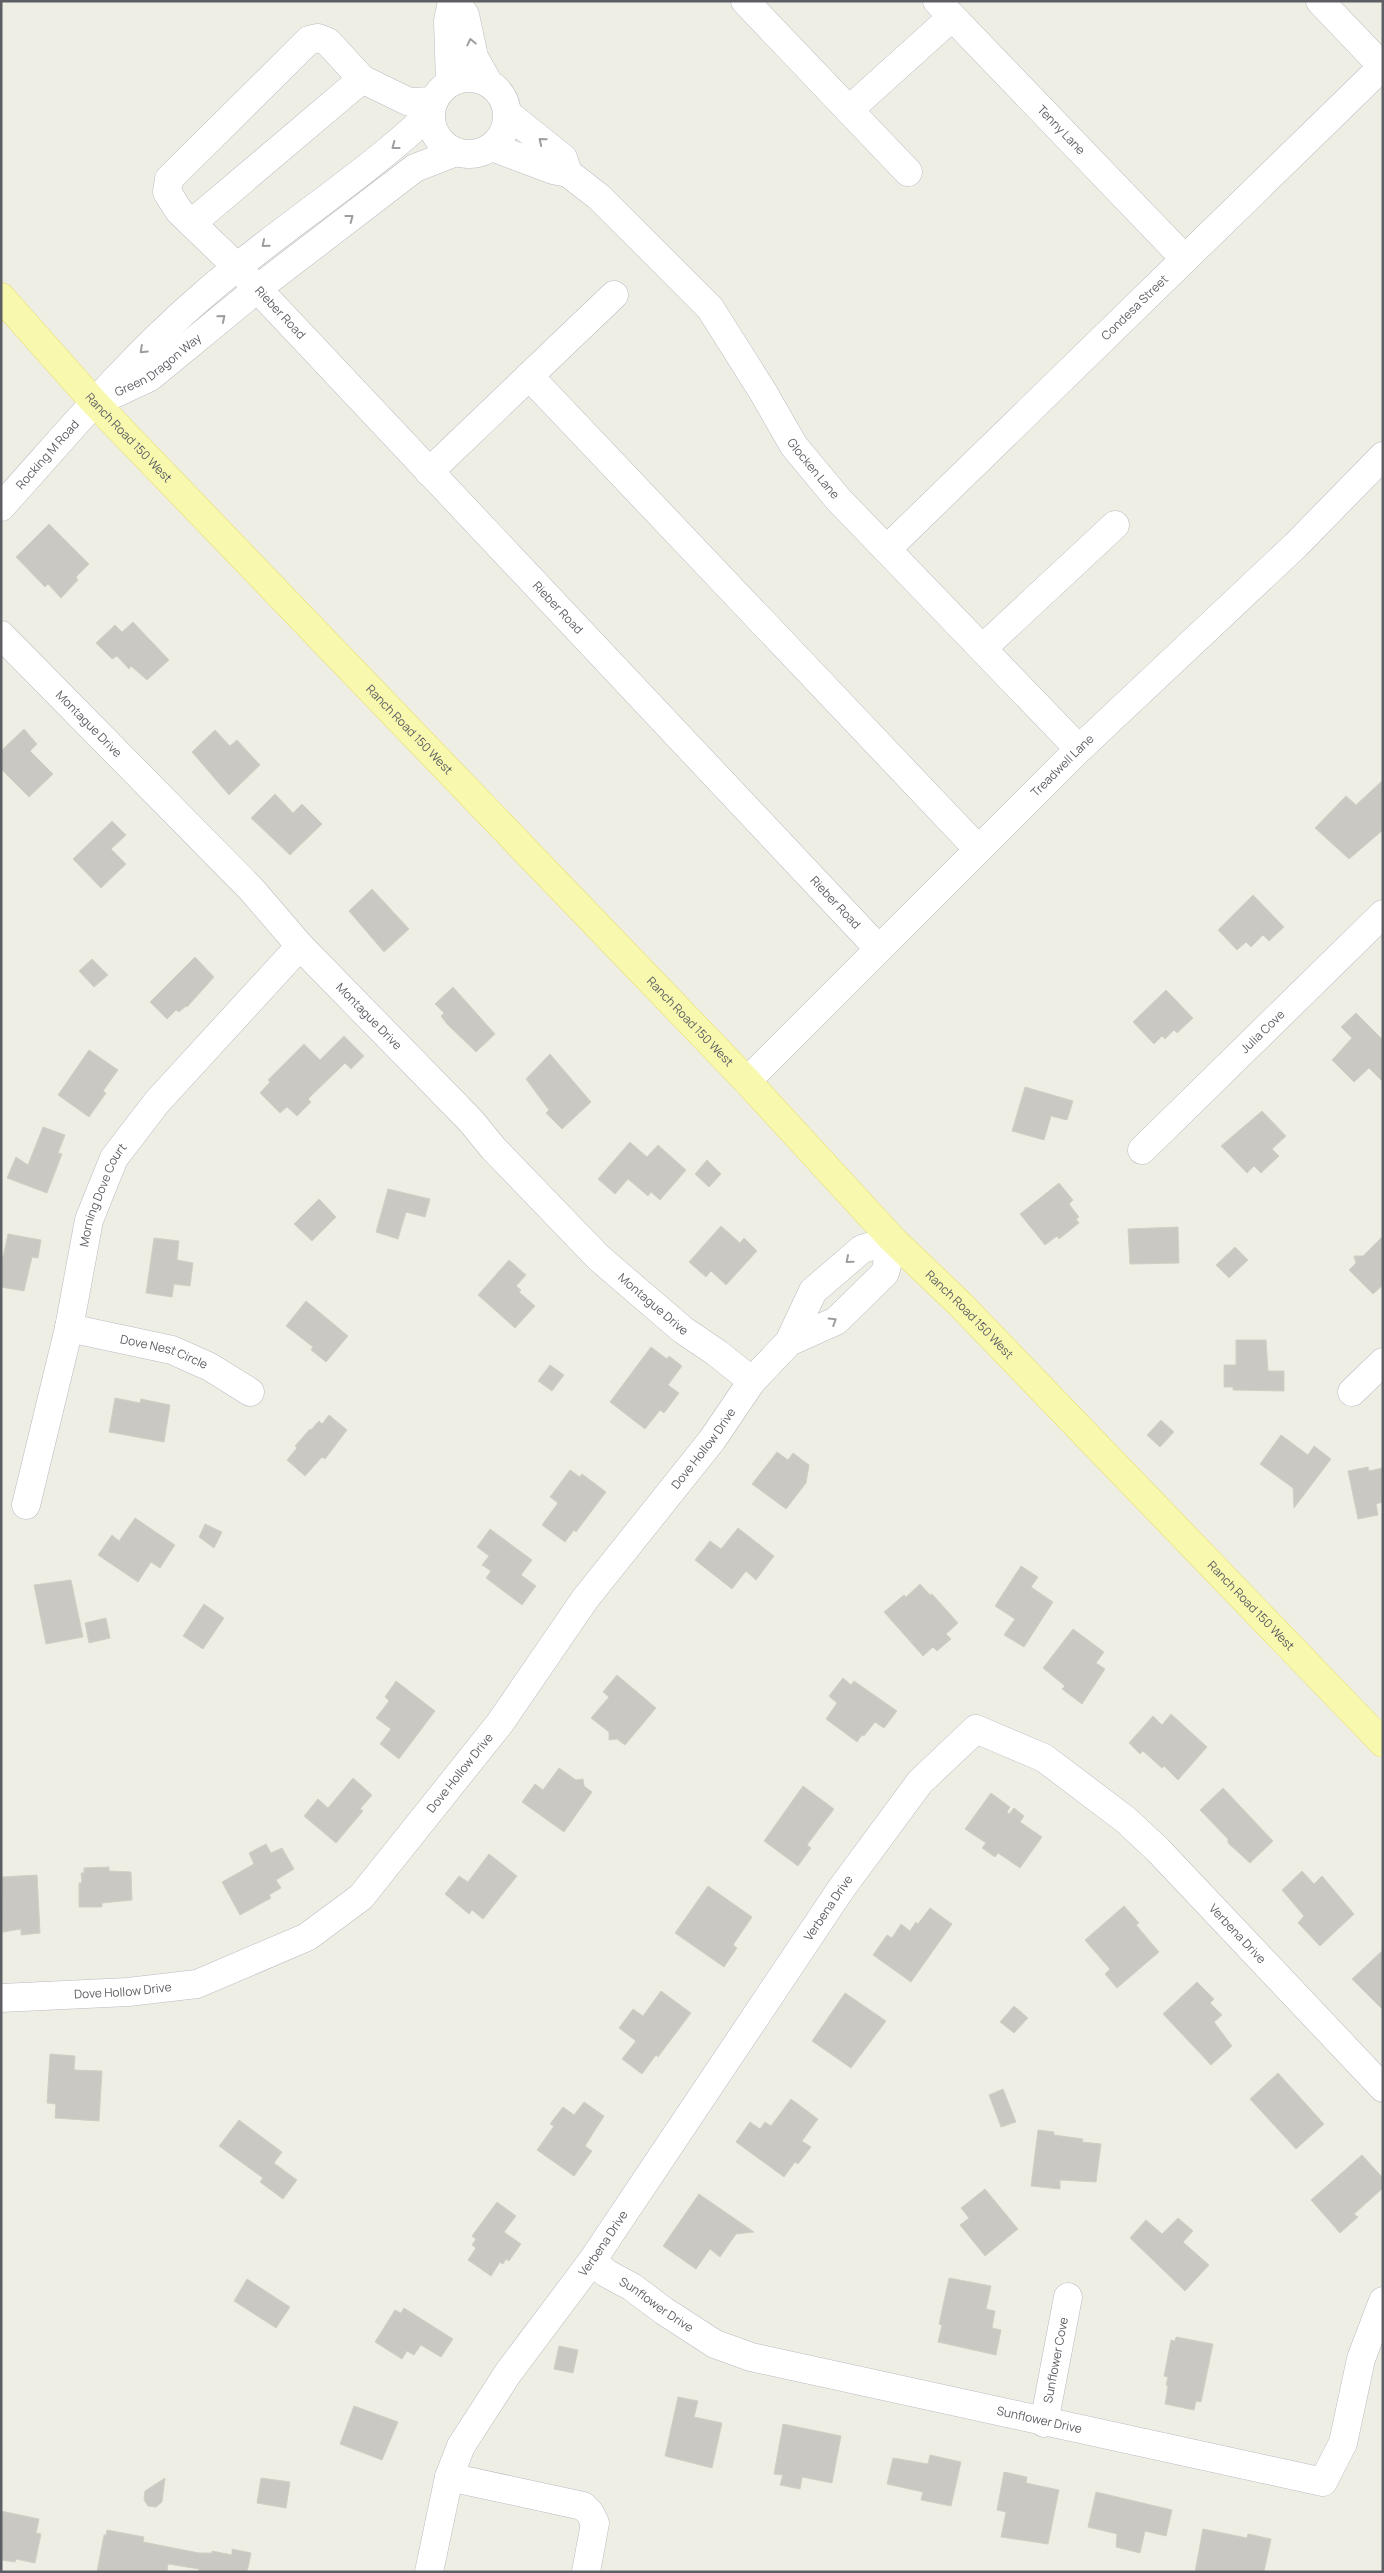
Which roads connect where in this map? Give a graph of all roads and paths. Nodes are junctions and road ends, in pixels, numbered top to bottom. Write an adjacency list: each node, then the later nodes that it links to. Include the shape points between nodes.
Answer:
1 (453, 1): 7 (street, one-way to 1, via 474,57 465,15); 8 (street)
2 (745, 1): 9 (street)
3 (1320, 1): 5 (street)
4 (944, 9): 9 (street); 16 (street, Tenny Lane)
5 (1383, 66): 16 (street, Condesa Street)
6 (362, 79): 8 (street, via 409,102); 15 (street); 15 (street, Rieber Road, via 328,42 318,38 310,40 169,179 166,192)
7 (488, 82): 8 (street, via 462,78); 10 (street, via 505,101)
8 (438, 99): 12 (street, via 432,125 437,137); 17 (street, Green Dragon Way, one-way to 17, via 401,142)
9 (849, 110): 14 (street)
10 (508, 114): 11 (street, via 504,132); 13 (street, Glocken Lane, one-way to 10, via 563,158)
11 (492, 147): 12 (street, via 480,153); 13 (street, Glocken Lane, via 553,170)
12 (456, 152): 18 (street, Green Dragon Way, one-way to 12, via 415,168)
13 (568, 172): 27 (street, Glocken Lane, via 599,197 710,308 794,446 838,499)
14 (908, 172)
15 (192, 223): 17 (street, Rieber Road)
16 (1186, 259): 27 (street, Condesa Street)
17 (237, 267): 18 (street, Rieber Road); 22 (street, Green Dragon Way, one-way to 22, via 136,357)
18 (257, 289): 22 (street, Green Dragon Way, one-way to 18, via 150,377); 24 (street, Rieber Road)
19 (614, 295): 21 (street)
20 (1, 297): 22 (main road, Ranch Road 150 West)
21 (529, 376): 24 (street); 31 (street)
22 (95, 403): 25 (street, Rocking M Road); 35 (main road, Ranch Road 150 West)
23 (1383, 456): 30 (street, Treadwell Lane, via 1296,545)
24 (429, 472): 34 (street, Rieber Road)
25 (1, 507)
26 (1115, 525): 29 (street)
27 (887, 549): 29 (street, Glocken Lane)
28 (1, 635): 33 (street, Montague Drive, via 252,890)
29 (982, 648): 30 (street, Glocken Lane)
30 (1079, 749): 31 (street, Treadwell Lane)
31 (978, 849): 34 (street, Treadwell Lane)
32 (1378, 928): 36 (street, Julia Cove)
33 (300, 946): 38 (street, Morning Dove Court, via 157,1102 114,1158 89,1220); 41 (street, Montague Drive, via 599,1258 683,1330)
34 (878, 948): 35 (street, Treadwell Lane)
35 (747, 1081): 37 (main road, Ranch Road 150 West)
36 (1142, 1150)
37 (893, 1240): 39 (street, Dove Hollow Drive, one-way to 39, via 862,1249 813,1291); 39 (street, Dove Hollow Drive, one-way to 37, via 836,1321 885,1273); 45 (main road, Ranch Road 150 West, via 960,1304)
38 (69, 1328): 42 (street, Dove Nest Circle, via 172,1350 210,1367); 44 (street, Morning Dove Court)
39 (789, 1342): 41 (street, Dove Hollow Drive)
40 (1383, 1362): 43 (street)
41 (752, 1381): 46 (street, Dove Hollow Drive, via 712,1440 585,1600 500,1723 361,1897 307,1937 197,1984 128,1992)
42 (250, 1392)
43 (1352, 1392)
44 (26, 1505)
45 (1383, 1743)
46 (1, 1998)
47 (1383, 2088): 48 (street, Verbena Drive, via 1126,1820 1044,1758 976,1728 920,1782 841,1889)
48 (592, 2262): 51 (street, Sunflower Drive, via 724,2347 751,2357); 52 (street, Verbena Drive, via 508,2373 461,2446)
49 (1068, 2297): 51 (street, Sunflower Cove)
50 (1383, 2302): 51 (street, Sunflower Drive, via 1361,2359 1343,2444 1323,2482)
51 (1044, 2423)
52 (449, 2477): 53 (street, Verbena Drive); 54 (street, via 583,2506 595,2523)
53 (429, 2572)
54 (586, 2572)

